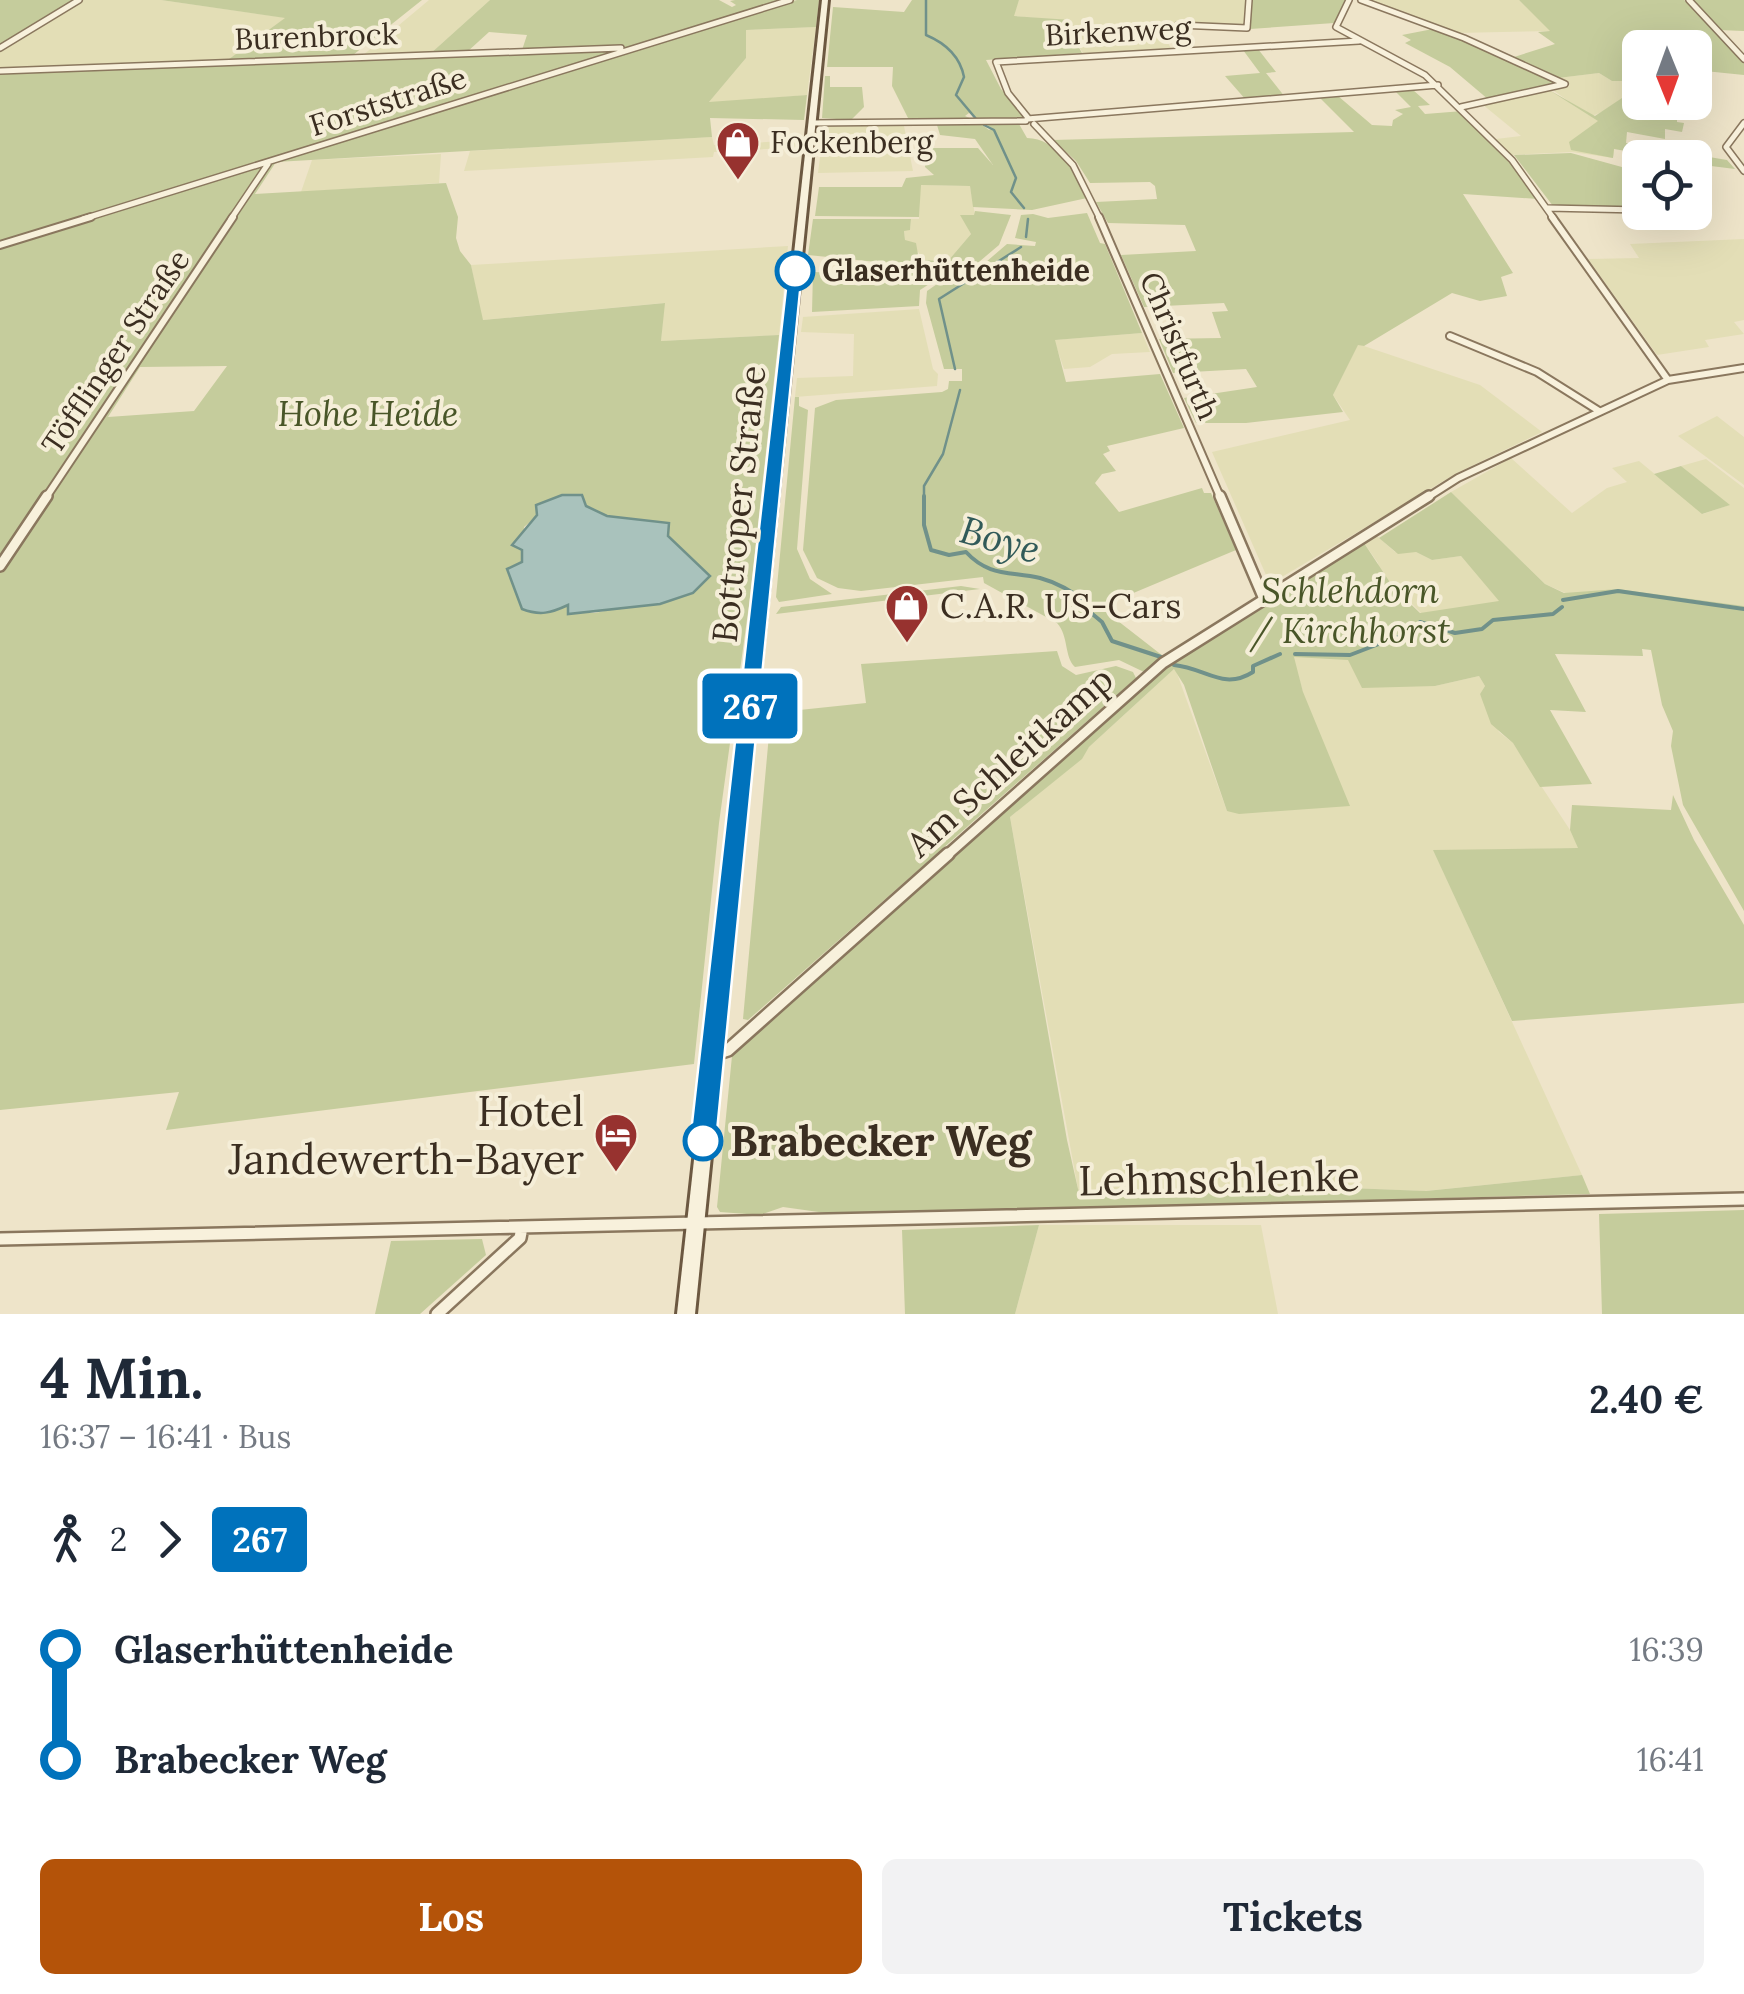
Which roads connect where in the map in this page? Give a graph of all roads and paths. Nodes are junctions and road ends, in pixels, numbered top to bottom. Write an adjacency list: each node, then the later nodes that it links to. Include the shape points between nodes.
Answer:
1 (79, 0): 10 (street)
2 (790, 0): 11 (street, Forststraße)
3 (825, 0): 18 (main road, Bottroper Straße)
4 (1249, 0): 8 (street, Birkenweg, via 1247,28)
5 (1349, 0): 9 (street, via 1335,26)
6 (1361, 0): 16 (street, via 1565,84)
7 (1689, 0): 12 (street)
8 (1178, 25)
9 (1363, 40): 13 (street, Birkenweg); 15 (street)
10 (0, 48)
11 (634, 48): 14 (street, Burenbrock); 20 (street, Forststraße)
12 (1744, 59)
13 (996, 62): 17 (street, Christfurth, via 1008,93)
14 (0, 71)
15 (1438, 86): 16 (street); 17 (street)
16 (1462, 107): 22 (street)
17 (1031, 121): 18 (street); 30 (street, Christfurth, via 1085,185)
18 (812, 123): 31 (main road, Bottroper Straße)
19 (1744, 123): 21 (street, via 1726,147)
20 (268, 164): 24 (street, Forststraße); 29 (street, Töfflinger Straße)
21 (1744, 171)
22 (1548, 208): 23 (street); 27 (street)
23 (1622, 210)
24 (0, 245)
25 (1450, 336): 28 (street, via 1537,372)
26 (1744, 368): 27 (street, Am Schleitkamp)
27 (1668, 380): 28 (street, Am Schleitkamp)
28 (1599, 412): 30 (street, Am Schleitkamp, via 1458,478)
29 (0, 566)
30 (1264, 598): 31 (street, Am Schleitkamp, via 1163,663 728,1050)
31 (713, 1054): 33 (main road, Bottroper Straße)
32 (1744, 1199): 33 (street, Lehmschlenke)
33 (696, 1221): 34 (street); 37 (main road, Bottroper Straße)
34 (522, 1227): 35 (street); 36 (street, via 520,1238)
35 (0, 1239)
36 (436, 1314)
37 (686, 1314)

